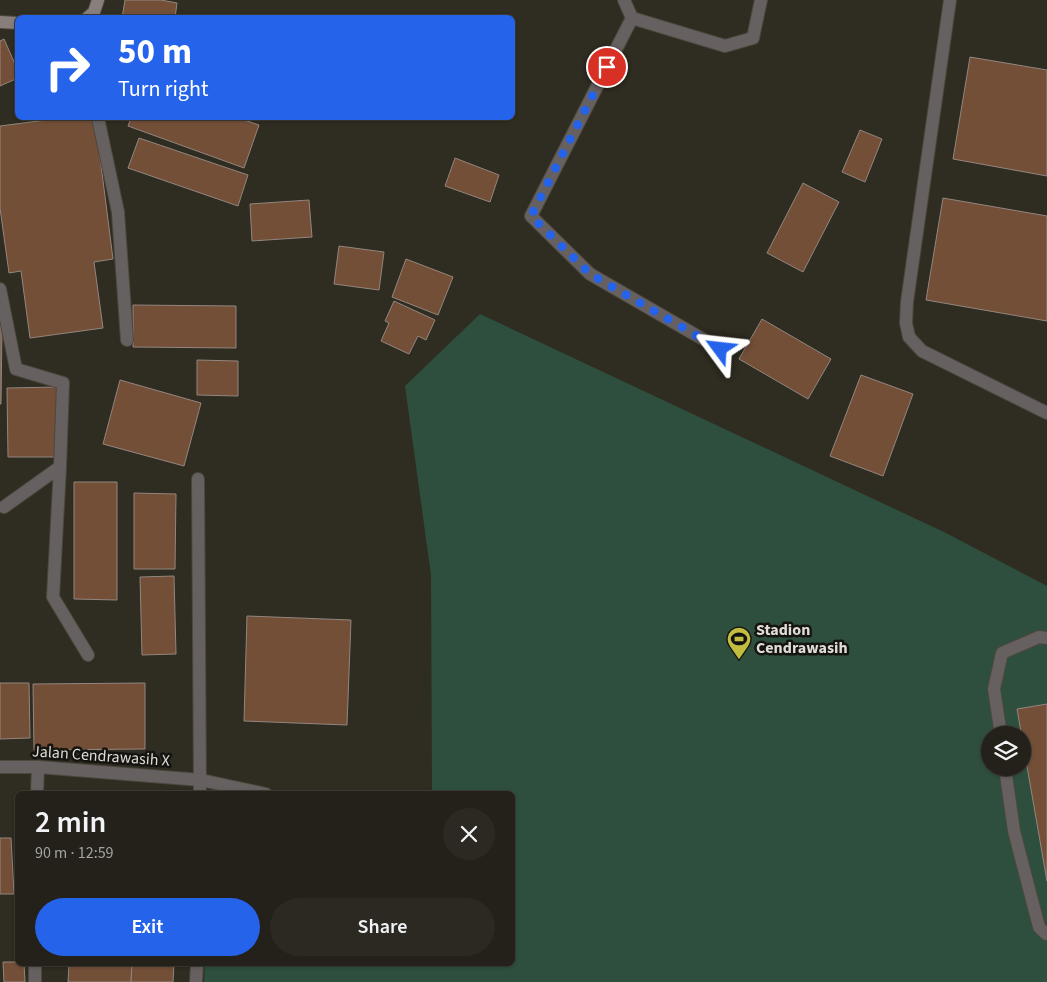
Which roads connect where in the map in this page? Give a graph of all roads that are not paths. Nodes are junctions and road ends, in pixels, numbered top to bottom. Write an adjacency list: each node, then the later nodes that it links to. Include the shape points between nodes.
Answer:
1 (98, 0): 5 (street)
2 (624, 0): 6 (street)
3 (761, 0): 6 (street, via 753,38 725,46)
4 (950, 0): 13 (street, via 907,302 909,337 922,351)
5 (90, 15)
6 (632, 18): 12 (street, via 531,216 590,274)
7 (0, 22): 8 (street)
8 (15, 23)
9 (98, 120): 11 (street, via 118,212)
10 (0, 289): 14 (street, via 16,369 63,383)
11 (127, 340)
12 (720, 349)
13 (1047, 413)
14 (60, 467): 16 (street); 18 (street, via 53,597)
15 (198, 478): 23 (street)
16 (4, 506)
17 (1047, 638): 19 (street, via 1039,637 1002,653 994,689)
18 (88, 655)
19 (1000, 726)
20 (0, 767): 21 (street, Jalan Cendrawasih X)
21 (38, 767): 23 (street, Jalan Cendrawasih X); 24 (street)
22 (1006, 776): 27 (street, via 1014,831 1039,927)
23 (201, 780): 25 (street); 26 (street, Jalan Cendrawasih X)
24 (37, 791)
25 (200, 791)
26 (252, 791)
27 (1047, 933)
28 (36, 966): 30 (street)
29 (197, 966): 31 (street)
30 (35, 982)
31 (196, 982)

